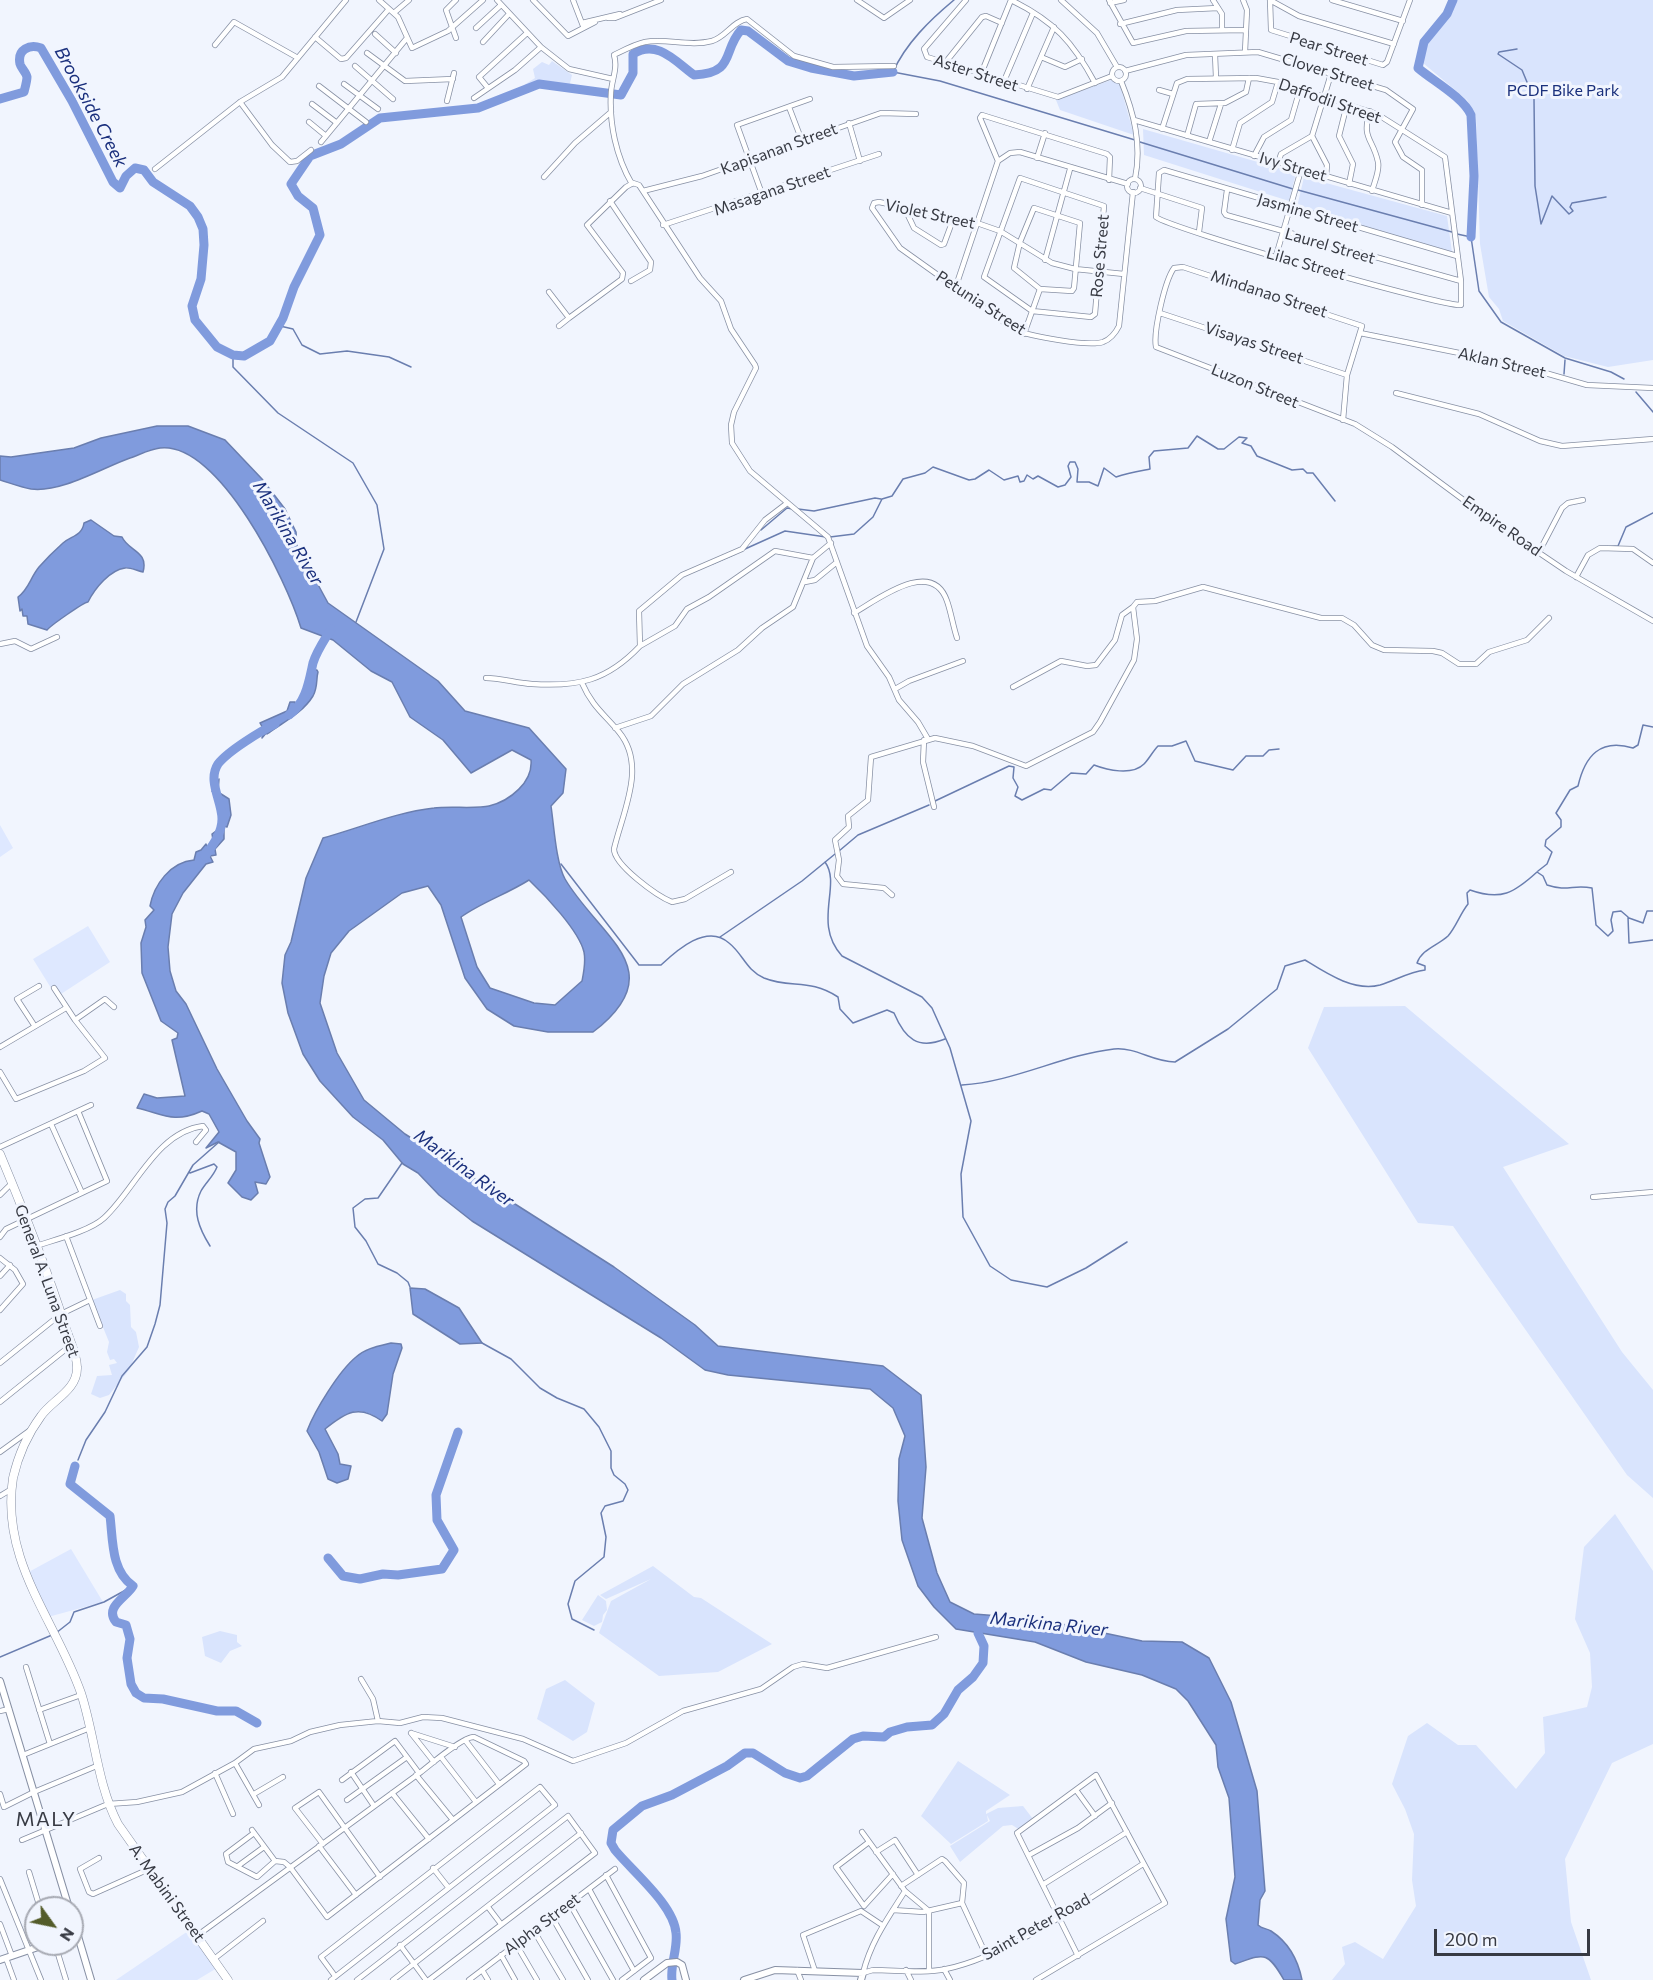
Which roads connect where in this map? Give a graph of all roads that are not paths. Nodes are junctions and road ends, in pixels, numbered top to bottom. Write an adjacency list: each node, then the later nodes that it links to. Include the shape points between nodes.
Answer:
1 (346, 0): 39 (street)
2 (379, 0): 24 (street)
3 (409, 0): 25 (street)
4 (456, 0): 32 (street, via 446,10)
5 (483, 0): 32 (street)
6 (497, 0): 22 (street)
7 (533, 0): 31 (street, via 565,34 571,36)
8 (573, 0): 31 (street)
9 (661, 0): 31 (street)
10 (857, 0): 11 (street, via 884,18)
11 (910, 0)
12 (966, 0): 53 (street, Aster Street, via 924,49 927,57)
13 (1011, 0): 26 (street); 29 (street)
14 (1124, 0): 21 (street)
15 (1213, 0): 23 (street)
16 (1243, 0): 36 (street)
17 (1270, 0): 43 (street, via 1299,16); 43 (street, Pear Street, via 1272,31 1383,65)
18 (1332, 0): 28 (street)
19 (1410, 0): 28 (street)
20 (1065, 1): 57 (street, via 1097,33)
21 (1109, 2): 30 (street)
22 (501, 5): 27 (street); 34 (street)
23 (1218, 8): 30 (street, via 1177,10); 35 (street)
24 (388, 9): 25 (street); 39 (street, via 346,58 341,59)
25 (395, 12): 40 (street)
26 (1033, 13): 33 (street); 65 (street)
27 (509, 14): 37 (street); 42 (street)
28 (1403, 21): 43 (street)
29 (1002, 23): 53 (street, via 982,17); 59 (street)
30 (1120, 24): 35 (street, via 1133,43 1186,31)
31 (583, 26)
32 (453, 27): 40 (street, via 412,48); 41 (street)
33 (1054, 27): 50 (street); 52 (street)
34 (476, 28)
35 (1222, 30): 36 (street)
36 (1245, 30): 47 (street)
37 (527, 33): 45 (street); 72 (street, via 479,76)
38 (375, 34): 46 (street)
39 (315, 37): 51 (street)
40 (407, 38): 46 (street)
41 (456, 38)
42 (483, 42)
43 (1394, 44)
44 (215, 45): 51 (street, via 234,22)
45 (541, 47): 64 (street, via 573,71); 72 (street)
46 (396, 52): 55 (street)
47 (1245, 52): 49 (street, Clover Street); 60 (street, Clover Street, via 1271,55)
48 (367, 53): 55 (street)
49 (1215, 54): 58 (street, Clover Street, via 1186,55); 62 (street)
50 (1041, 57): 52 (street, via 1065,67); 73 (street)
51 (298, 58): 83 (street, via 282,76)
52 (1082, 59): 69 (street)
53 (945, 63): 59 (street, Aster Street)
54 (355, 66): 67 (street)
55 (385, 66): 67 (street); 82 (street, via 405,81 453,76)
56 (894, 66): 64 (street, via 833,67 794,56 747,19 710,42 648,42 624,50 614,55)
57 (1117, 67): 58 (street); 61 (street)
58 (1125, 71): 66 (street)
59 (981, 74): 65 (street, Aster Street)
60 (1331, 74): 79 (street); 99 (street, Clover Street, via 1386,90 1412,106 1413,111)
61 (1112, 76): 66 (street); 69 (street, Aster Street)
62 (1216, 78): 63 (street, Daffodil Street); 76 (street, Daffodil Street, via 1179,81)
63 (1249, 78): 68 (street, Daffodil Street); 85 (street, via 1246,92)
64 (613, 79): 91 (street)
65 (1004, 81): 73 (street, Aster Street)
66 (1121, 81): 93 (street)
67 (373, 82): 77 (street); 80 (street)
68 (1278, 82): 74 (street, Daffodil Street); 108 (street, via 1272,102 1240,123)
69 (1095, 83): 73 (street, Aster Street, via 1058,97)
70 (344, 84): 77 (street)
71 (319, 86): 88 (street)
72 (488, 88): 78 (street)
73 (1027, 89)
74 (1300, 89): 79 (street, Daffodil Street); 110 (street, via 1291,120 1264,137)
75 (1159, 90): 76 (street)
76 (1173, 94): 98 (street)
77 (361, 96): 88 (street); 89 (street)
78 (474, 98)
79 (1324, 98): 86 (street, Daffodil Street); 103 (street)
80 (393, 99)
81 (810, 99): 87 (street)
82 (447, 101)
83 (240, 102): 107 (street, via 290,162); 116 (street)
84 (312, 104): 96 (street)
85 (1221, 104): 102 (street, via 1196,104); 106 (street)
86 (1347, 104): 90 (street, Daffodil Street); 125 (street, via 1339,136 1353,164)
87 (789, 106): 104 (street); 112 (street, via 738,124)
88 (349, 109): 95 (street); 96 (street)
89 (378, 109)
90 (1370, 111): 99 (street, Daffodil Street); 130 (street, via 1366,136 1378,166)
91 (611, 112): 119 (street); 123 (street, via 619,157)
92 (916, 114): 97 (street, Kapisanan Street, via 880,113)
93 (1134, 120): 98 (street, Ivy Street); 121 (street, via 1138,148)
94 (309, 122): 101 (street)
95 (366, 122)
96 (337, 123): 101 (street)
97 (849, 123): 104 (street, Kapisanan Street); 114 (street)
98 (1162, 129): 102 (street, Ivy Street)
99 (1401, 129): 137 (street, Clover Street, via 1396,144 1403,157 1422,170); 141 (street, Daffodil Street, via 1445,157)
100 (1045, 133): 111 (street); 113 (street, via 982,115); 122 (street, via 1109,155)
101 (326, 136): 105 (street)
102 (1187, 136): 106 (street, Ivy Street)
103 (1312, 136): 115 (street, via 1281,154); 120 (street, via 1327,165)
104 (802, 141): 112 (street, Kapisanan Street)
105 (321, 142)
106 (1209, 142): 108 (street, Ivy Street)
107 (311, 150)
108 (1232, 150): 110 (street, Ivy Street)
109 (879, 154): 114 (street, Masagana Street)
110 (1254, 156): 115 (street, Ivy Street)
111 (1037, 158): 113 (street, via 1015,152); 117 (street)
112 (749, 160): 129 (street, Kapisanan Street); 134 (street)
113 (998, 160): 144 (street)
114 (860, 161): 134 (street, Masagana Street)
115 (1278, 163): 118 (street, Ivy Street)
116 (155, 169)
117 (1070, 169): 122 (street); 131 (street)
118 (1301, 170): 120 (street, Ivy Street); 139 (street)
119 (544, 177)
120 (1326, 177): 125 (street, Ivy Street)
121 (1135, 179): 124 (street); 126 (street, via 1141,183)
122 (1108, 180): 124 (street)
123 (634, 184): 129 (street); 136 (street)
124 (1128, 184): 132 (street)
125 (1349, 184): 130 (street, Ivy Street)
126 (1140, 188): 132 (street); 133 (street)
127 (1399, 189): 135 (street)
128 (1227, 190): 133 (street, Jasmine Street, via 1164,170); 139 (street, Jasmine Street); 148 (street, Laurel Street, via 1224,214)
129 (643, 191): 145 (street)
130 (1372, 191): 135 (street, Ivy Street)
131 (1063, 192): 142 (street); 146 (street, Rose Street, via 1020,178); 154 (street, Rose Street, via 1104,206)
132 (1133, 192): 155 (street, Petunia Street)
133 (1157, 193): 147 (street, Lilac Street, via 1157,219); 147 (street, via 1202,208)
134 (762, 194): 145 (street, Masagana Street)
135 (1397, 198): 137 (street, Ivy Street)
136 (610, 201): 157 (street, via 651,262 650,270); 164 (street, via 587,227 624,276)
137 (1422, 205): 141 (street, Ivy Street)
138 (872, 208): 140 (street, Violet Street, via 879,202); 158 (street, Petunia Street, via 900,248)
139 (1291, 208): 148 (street); 151 (street, Jasmine Street)
140 (904, 209): 143 (street, Violet Street); 143 (street, via 914,228 941,245)
141 (1452, 213): 151 (street, Daffodil Street)
142 (1058, 214): 149 (street, via 1034,208); 152 (street); 153 (street, via 1080,223)
143 (954, 217): 144 (street, Violet Street)
144 (977, 223): 146 (street, Violet Street); 158 (street)
145 (663, 225): 177 (street, via 721,302 731,329 755,365 732,419 732,443 742,463)
146 (1000, 231): 149 (street, Violet Street); 162 (street, Rose Street, via 984,277)
147 (1199, 232): 150 (street, Lilac Street)
148 (1283, 232): 150 (street); 156 (street, Laurel Street)
149 (1020, 242): 152 (street, Violet Street); 159 (street, via 1014,268)
150 (1276, 256): 161 (street, Lilac Street)
151 (1458, 256): 156 (street, Daffodil Street)
152 (1045, 260): 153 (street, Violet Street)
153 (1075, 269): 154 (street, Violet Street); 159 (street, via 1072,291)
154 (1100, 272): 155 (street, Violet Street); 162 (street, Rose Street, via 1094,316)
155 (1124, 274): 167 (street, Petunia Street, via 1119,326 1111,338 1099,343)
156 (1461, 281): 161 (street, Daffodil Street)
157 (631, 282)
158 (955, 289): 167 (street, Petunia Street)
159 (1040, 289): 162 (street)
160 (549, 292): 164 (street)
161 (1461, 304)
162 (1032, 311): 167 (street)
163 (1160, 313): 166 (street, Mindanao Street, via 1169,276 1174,268 1183,267 1362,326); 168 (street, Visayas Street); 173 (street, Luzon Street, via 1156,347)
164 (569, 318): 165 (street)
165 (559, 326)
166 (1360, 333): 168 (street); 170 (street, Aklan Street, via 1514,364 1587,385)
167 (1024, 334)
168 (1347, 375): 173 (street)
169 (1653, 382): 170 (street)
170 (1643, 386): 171 (street)
171 (1653, 388)
172 (1396, 393): 175 (street, via 1479,414 1562,446)
173 (1343, 420): 174 (street, Luzon Street)
174 (1355, 424): 179 (street, Empire Road)
175 (1653, 439)
176 (1583, 500): 179 (street, via 1562,508)
177 (786, 504): 178 (street); 192 (street, via 765,520 742,549 682,575 639,611)
178 (831, 543): 180 (street); 181 (street)
179 (1539, 552): 183 (street, Empire Road)
180 (813, 558): 184 (street); 192 (street, via 775,551 687,609 675,626)
181 (837, 562): 184 (street, via 815,580); 186 (street)
182 (1653, 563): 183 (street, via 1633,549 1599,548 1588,555)
183 (1576, 577): 188 (street, Empire Road)
184 (805, 582): 198 (street, via 793,607 762,628 747,644 688,680 651,716)
185 (1133, 607): 187 (street, via 1137,602 1155,601 1203,587 1321,618 1342,618 1372,645 1384,650 1433,651 1459,664 1476,664 1489,652 1521,643); 196 (street, via 1122,615 1115,640 1096,665 1061,661); 199 (street, via 1137,639 1134,660 1093,732 1026,766 973,746)
186 (854, 613): 190 (street, via 896,588 926,581 945,596); 197 (street, via 867,646)
187 (1549, 618)
188 (1653, 621)
189 (57, 637): 191 (street, via 31,649 15,641)
190 (957, 638)
191 (0, 644)
192 (640, 645): 195 (street, via 612,670)
193 (963, 661): 197 (street)
194 (486, 678): 195 (street, via 530,684)
195 (582, 683): 198 (street, via 596,709)
196 (1013, 687)
197 (895, 689): 199 (street)
198 (615, 728): 201 (street, via 624,738 633,776 614,849 616,859 672,902 685,899)
199 (926, 739): 200 (street, via 923,762); 202 (street, via 871,757 868,800 848,816 849,827 835,840 839,881 884,888)
200 (934, 807)
201 (731, 872)
202 (892, 895)
203 (39, 986): 208 (street, via 17,999)
204 (54, 988): 206 (street)
205 (114, 1007): 207 (street, via 105,999)
206 (66, 1008): 207 (street); 208 (street)
207 (75, 1020): 210 (street, via 105,1058 84,1071 16,1099)
208 (34, 1025): 209 (street)
209 (0, 1047)
210 (0, 1072)
211 (91, 1105): 212 (street)
212 (78, 1111): 213 (street); 219 (street, via 107,1181)
213 (51, 1124): 215 (street); 219 (street)
214 (196, 1142): 223 (street, via 206,1129 201,1125 188,1130 156,1155 104,1219)
215 (0, 1147)
216 (0, 1154): 217 (main road, General A. Luna Street)
217 (12, 1183): 220 (street); 222 (main road, General A. Luna Street)
218 (1653, 1192): 221 (street)
219 (82, 1193): 222 (street)
220 (0, 1195)
221 (1593, 1197)
222 (26, 1220): 224 (street, via 6,1229); 225 (main road, General A. Luna Street)
223 (66, 1236): 225 (street); 229 (street)
224 (0, 1237)
225 (36, 1246): 231 (main road, General A. Luna Street)
226 (0, 1258): 227 (street)
227 (10, 1265): 228 (street); 230 (street, via 23,1284)
228 (0, 1276)
229 (90, 1300): 231 (street); 232 (street)
230 (0, 1310)
231 (61, 1314): 233 (main road, General A. Luna Street); 234 (street)
232 (100, 1326)
233 (71, 1346): 235 (street); 236 (main road, General A. Luna Street, via 77,1368 73,1383)
234 (0, 1363)
235 (0, 1402)
236 (33, 1428): 237 (street); 238 (main road, General A. Luna Street, via 21,1451)
237 (0, 1452)
238 (10, 1490): 239 (street); 244 (main road, General A. Luna Street, via 17,1564)
239 (0, 1496)
240 (936, 1637): 248 (street, via 827,1668 793,1666 761,1689 683,1711 626,1743 573,1761 523,1739 442,1718 423,1717 400,1723)
241 (26, 1667): 246 (street)
242 (360, 1679): 248 (street, via 373,1699)
243 (0, 1681): 245 (street)
244 (81, 1695): 246 (street); 249 (main road, General A. Luna Street)
245 (9, 1709): 247 (street); 253 (street)
246 (39, 1710): 251 (street)
247 (0, 1711)
248 (378, 1721): 257 (street, via 326,1726 291,1741 254,1749)
249 (90, 1728): 251 (street); 258 (main road, General A. Luna Street)
250 (465, 1740): 252 (street); 264 (street); 264 (street, via 473,1737 525,1762)
251 (50, 1744): 253 (street)
252 (455, 1747): 255 (street); 256 (street, via 411,1733)
253 (23, 1755): 267 (street)
254 (407, 1757): 259 (street, via 395,1742); 261 (street); 265 (street)
255 (441, 1757): 256 (street); 272 (street)
256 (434, 1762): 261 (street)
257 (235, 1763): 260 (street); 270 (street)
258 (99, 1765): 267 (street); 274 (main road, General A. Luna Street)
259 (351, 1772): 263 (street); 265 (street)
260 (215, 1773): 274 (street, via 182,1792); 277 (street)
261 (418, 1774): 268 (street); 279 (street)
262 (284, 1777): 270 (street)
263 (342, 1780)
264 (499, 1784): 272 (street)
265 (362, 1790): 271 (street); 276 (street)
266 (1076, 1790): 273 (street, via 1096,1775); 278 (street); 291 (street, via 1017,1833)
267 (34, 1792): 269 (street, via 4,1808); 281 (street)
268 (392, 1793): 276 (street); 285 (street)
269 (0, 1794)
270 (254, 1794): 275 (street)
271 (347, 1800)
272 (476, 1802): 279 (street)
273 (1112, 1803): 278 (street); 283 (street)
274 (108, 1804): 281 (street); 298 (main road, A. Mabini Street)
275 (259, 1805)
276 (374, 1806): 280 (street)
277 (234, 1814)
278 (1095, 1816): 291 (street)
279 (453, 1820): 285 (street)
280 (344, 1828): 288 (street); 288 (street, via 319,1792 295,1808); 304 (street)
281 (45, 1829): 286 (street); 313 (street)
282 (862, 1832): 287 (street)
283 (1126, 1832): 294 (street); 306 (street)
284 (581, 1833): 316 (street); 324 (street, via 595,1853); 330 (street, via 565,1816)
285 (429, 1839): 304 (street)
286 (22, 1840)
287 (869, 1842): 290 (street); 317 (street, via 836,1865)
288 (321, 1845): 296 (street); 311 (street)
289 (264, 1847): 293 (street); 295 (street); 295 (street, via 253,1832 226,1854 228,1862)
290 (876, 1852): 301 (street); 303 (street, via 895,1840)
291 (1029, 1855): 306 (street)
292 (99, 1858): 298 (street, via 80,1869 93,1894)
293 (275, 1861): 295 (street, via 257,1877); 296 (street)
294 (1143, 1864): 321 (street, Saint Peter Road); 336 (street, via 1166,1903)
295 (238, 1866)
296 (290, 1868): 311 (street, via 327,1917); 327 (street)
297 (433, 1868): 308 (street); 308 (street, via 540,1787 555,1805); 349 (street, via 321,1957)
298 (149, 1869): 327 (main road, A. Mabini Street)
299 (615, 1869): 302 (street, Alpha Street)
300 (29, 1872): 312 (street)
301 (893, 1874): 307 (street); 317 (street)
302 (606, 1875): 309 (street, Alpha Street); 346 (street, via 651,1958)
303 (918, 1875): 307 (street); 315 (street, via 942,1859 964,1883)
304 (380, 1877): 311 (street)
305 (1, 1882): 328 (street)
306 (1044, 1884): 321 (street)
307 (901, 1886): 310 (street)
308 (448, 1887): 349 (street)
309 (589, 1889): 314 (street, Alpha Street); 346 (street)
310 (905, 1891): 318 (street); 319 (street)
311 (356, 1895)
312 (36, 1896)
313 (65, 1896)
314 (570, 1904): 320 (street, Alpha Street); 364 (street)
315 (962, 1904): 319 (street); 337 (street)
316 (488, 1907): 324 (street); 340 (street)
317 (863, 1908): 325 (street); 347 (street, via 803,1935)
318 (893, 1910): 319 (street); 325 (street)
319 (929, 1911): 345 (street)
320 (552, 1917): 326 (street, Alpha Street); 363 (street)
321 (1059, 1917): 336 (street); 337 (street, Saint Peter Road)
322 (263, 1921): 339 (street)
323 (0, 1924): 338 (street)
324 (501, 1924): 357 (street)
325 (882, 1925): 348 (street)
326 (534, 1931): 329 (street, Alpha Street); 362 (street)
327 (198, 1935): 339 (main road, A. Mabini Street)
328 (24, 1941)
329 (516, 1944): 332 (street, Alpha Street); 361 (street)
330 (400, 1945): 340 (street); 355 (street)
331 (24, 1952): 338 (street)
332 (501, 1955): 342 (street, Alpha Street); 360 (street)
333 (30, 1956): 351 (street)
334 (59, 1956): 352 (street)
335 (82, 1956): 353 (street)
336 (1078, 1956): 373 (street)
337 (987, 1957): 341 (street, Saint Peter Road)
338 (6, 1958): 350 (street)
339 (214, 1959): 354 (main road, A. Mabini Street)
340 (415, 1964): 356 (street); 357 (street)
341 (944, 1969): 345 (street, Saint Peter Road); 372 (street)
342 (483, 1970): 358 (street, Alpha Street); 359 (street)
343 (797, 1970): 347 (street, Saint Peter Road); 368 (street, Saint Peter Road, via 766,1972); 369 (street)
344 (906, 1970): 345 (street, Saint Peter Road); 348 (street, Saint Peter Road); 371 (street)
345 (929, 1970)
346 (634, 1971): 365 (street)
347 (815, 1971): 348 (street, Saint Peter Road)
348 (863, 1972): 370 (street)
349 (333, 1978)
350 (14, 1980)
351 (41, 1980)
352 (66, 1980)
353 (91, 1980)
354 (228, 1980)
355 (357, 1980)
356 (393, 1980)
357 (428, 1980)
358 (469, 1980)
359 (488, 1980)
360 (515, 1980)
361 (537, 1980)
362 (563, 1980)
363 (588, 1980)
364 (613, 1980)
365 (622, 1980)
366 (644, 1980): 367 (street, via 667,1963 680,1962)
367 (686, 1980)
368 (744, 1980)
369 (801, 1980)
370 (861, 1980)
371 (911, 1980)
372 (950, 1980)
373 (1036, 1980)

